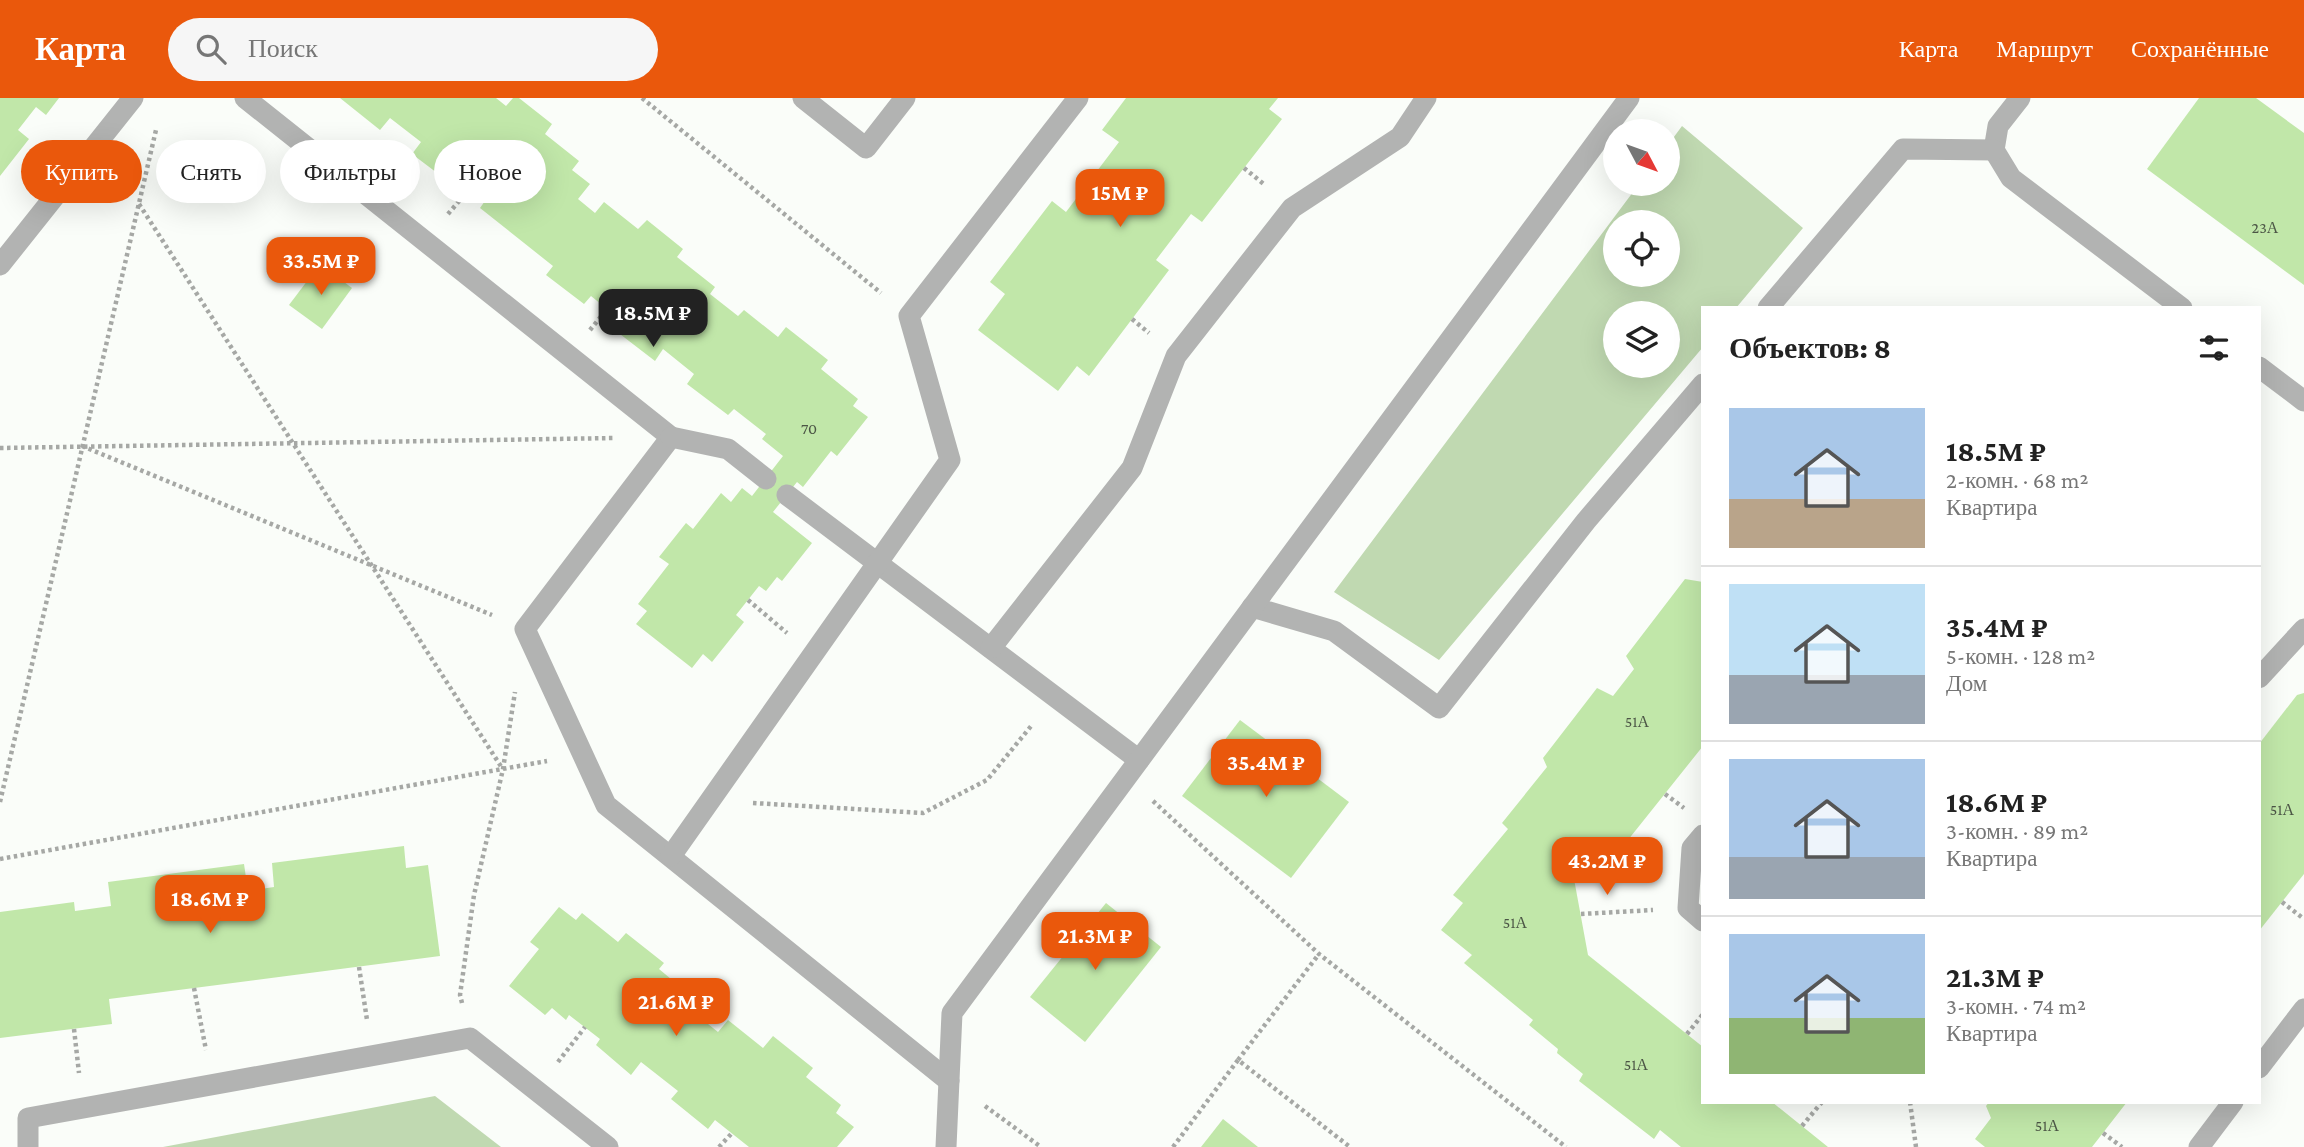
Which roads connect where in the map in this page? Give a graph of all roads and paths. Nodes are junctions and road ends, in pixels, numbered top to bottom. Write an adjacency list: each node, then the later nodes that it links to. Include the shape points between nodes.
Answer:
1 (132, 98): 13 (lane)
2 (244, 98): 20 (lane)
3 (642, 98): 16 (path)
4 (803, 98): 5 (lane, via 866,148)
5 (905, 98)
6 (1078, 98): 16 (lane)
7 (1426, 98): 32 (lane, via 1400,137 1292,208 1176,356 1132,468)
8 (1629, 98): 29 (lane)
9 (2020, 98): 11 (lane, via 1997,126)
10 (157, 124): 12 (path)
11 (1994, 150): 14 (lane, via 1903,149); 15 (lane, via 2011,178)
12 (139, 204): 21 (path); 22 (path)
13 (0, 265)
14 (1770, 306)
15 (2179, 306)
16 (909, 316): 26 (lane, via 950,460)
17 (2261, 369): 19 (lane)
18 (1701, 386): 29 (lane, via 1586,521 1439,708 1334,631)
19 (2304, 401)
20 (671, 438): 21 (path); 24 (lane, via 728,449); 30 (lane)
21 (293, 443): 22 (path); 27 (path)
22 (82, 446): 23 (path); 27 (path); 41 (path)
23 (0, 448)
24 (766, 479)
25 (787, 495): 26 (lane)
26 (877, 563): 32 (lane); 33 (lane)
27 (372, 565): 30 (path); 38 (path)
28 (748, 600): 33 (path)
29 (1252, 607): 39 (lane)
30 (525, 629): 37 (lane)
31 (2304, 629): 34 (lane)
32 (990, 648): 36 (lane)
33 (813, 655): 40 (lane)
34 (2261, 676)
35 (515, 690): 38 (path)
36 (1055, 697): 39 (lane); 40 (path, via 987,780 923,813)
37 (582, 754): 38 (path); 43 (lane, via 606,805)
38 (503, 769): 44 (path); 57 (path, via 474,895 460,995)
39 (1133, 769): 49 (path); 61 (lane, via 952,1013)
40 (710, 800): 43 (lane)
41 (0, 802)
42 (1701, 837): 47 (lane, via 1692,848)
43 (671, 856): 61 (lane)
44 (0, 859)
45 (2282, 902): 48 (path)
46 (1581, 914): 47 (path)
47 (1695, 915)
48 (2304, 919)
49 (1319, 954): 59 (path); 78 (path)
50 (359, 967): 58 (path)
51 (194, 988): 62 (path)
52 (2304, 1009): 60 (lane)
53 (1701, 1016): 56 (path)
54 (585, 1027): 63 (path)
55 (74, 1029): 67 (path)
56 (1687, 1034)
57 (470, 1038): 58 (lane); 63 (lane)
58 (373, 1056): 62 (lane)
59 (1238, 1059): 76 (path); 77 (path)
60 (2261, 1065)
61 (949, 1081): 74 (lane); 75 (path)
62 (213, 1085): 67 (lane)
63 (537, 1089): 72 (lane)
64 (1820, 1104): 68 (path)
65 (1910, 1104): 79 (path)
66 (2231, 1104): 81 (lane)
67 (83, 1108): 71 (lane, via 28,1118)
68 (1802, 1126)
69 (732, 1133): 73 (path)
70 (2103, 1133): 80 (path)
71 (28, 1147)
72 (608, 1147)
73 (719, 1147)
74 (946, 1147)
75 (1041, 1147)
76 (1173, 1147)
77 (1350, 1147)
78 (1566, 1147)
79 (1916, 1147)
80 (2122, 1147)
81 (2199, 1147)

